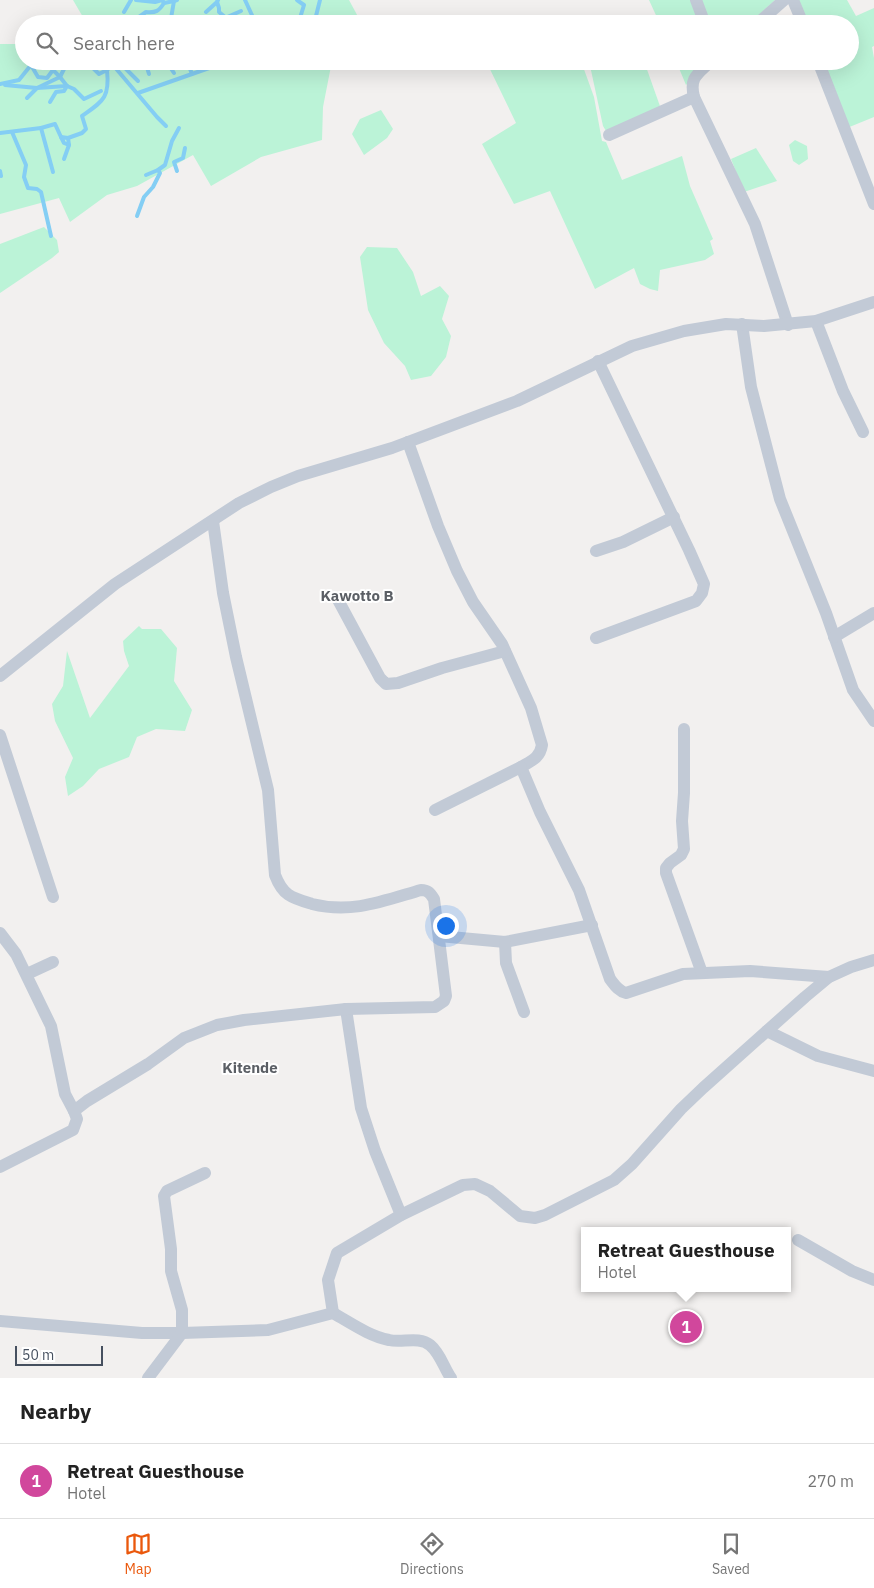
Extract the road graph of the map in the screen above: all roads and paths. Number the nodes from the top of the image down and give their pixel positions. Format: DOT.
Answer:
graph roads {
  1 [pos="696,0"];
  2 [pos="784,0"];
  3 [pos="793,0"];
  4 [pos="702,15"];
  5 [pos="767,15"];
  6 [pos="799,15"];
  7 [pos="702,70"];
  8 [pos="822,70"];
  9 [pos="694,97"];
  10 [pos="609,136"];
  11 [pos="874,204"];
  12 [pos="874,302"];
  13 [pos="816,321"];
  14 [pos="742,324"];
  15 [pos="788,325"];
  16 [pos="598,361"];
  17 [pos="863,432"];
  18 [pos="408,442"];
  19 [pos="674,518"];
  20 [pos="213,521"];
  21 [pos="596,550"];
  22 [pos="337,598"];
  23 [pos="874,613"];
  24 [pos="834,637"];
  25 [pos="596,638"];
  26 [pos="505,651"];
  27 [pos="0,676"];
  28 [pos="874,721"];
  29 [pos="684,730"];
  30 [pos="0,735"];
  31 [pos="521,767"];
  32 [pos="435,810"];
  33 [pos="53,897"];
  34 [pos="592,925"];
  35 [pos="0,933"];
  36 [pos="440,936"];
  37 [pos="505,942"];
  38 [pos="874,960"];
  39 [pos="52,962"];
  40 [pos="702,973"];
  41 [pos="27,974"];
  42 [pos="829,977"];
  43 [pos="346,1009"];
  44 [pos="524,1012"];
  45 [pos="767,1031"];
  46 [pos="874,1071"];
  47 [pos="74,1111"];
  48 [pos="0,1167"];
  49 [pos="205,1173"];
  50 [pos="401,1215"];
  51 [pos="798,1240"];
  52 [pos="874,1280"];
  53 [pos="334,1313"];
  54 [pos="0,1320"];
  55 [pos="182,1333"];
  56 [pos="148,1378"];
  57 [pos="451,1378"];
  1 -- 4 [label="street"];
  2 -- 5 [label="street"];
  3 -- 6 [label="street"];
  7 -- 9 [label="street"];
  8 -- 11 [label="street"];
  9 -- 10 [label="street"];
  9 -- 15 [label="street"];
  12 -- 13 [label="street"];
  13 -- 15 [label="street"];
  13 -- 17 [label="street"];
  14 -- 15 [label="street"];
  14 -- 16 [label="street"];
  14 -- 24 [label="street"];
  16 -- 18 [label="street"];
  16 -- 19 [label="street"];
  18 -- 20 [label="street"];
  18 -- 26 [label="street"];
  19 -- 21 [label="street"];
  19 -- 25 [label="street"];
  20 -- 27 [label="street"];
  20 -- 36 [label="street"];
  22 -- 26 [label="street"];
  23 -- 24 [label="street"];
  24 -- 28 [label="street"];
  26 -- 31 [label="street"];
  29 -- 40 [label="street"];
  30 -- 33 [label="street"];
  31 -- 32 [label="street"];
  31 -- 34 [label="street"];
  34 -- 37 [label="street"];
  34 -- 40 [label="street"];
  35 -- 41 [label="street"];
  36 -- 37 [label="street"];
  36 -- 43 [label="street"];
  37 -- 44 [label="street"];
  38 -- 42 [label="street"];
  39 -- 41 [label="street"];
  40 -- 42 [label="street"];
  41 -- 47 [label="street"];
  42 -- 45 [label="street"];
  43 -- 47 [label="street"];
  43 -- 50 [label="street"];
  45 -- 46 [label="street"];
  45 -- 50 [label="street"];
  47 -- 48 [label="street"];
  49 -- 55 [label="street"];
  50 -- 53 [label="street"];
  51 -- 52 [label="street"];
  53 -- 55 [label="street"];
  53 -- 57 [label="street"];
  54 -- 55 [label="street"];
  55 -- 56 [label="street"];
}
